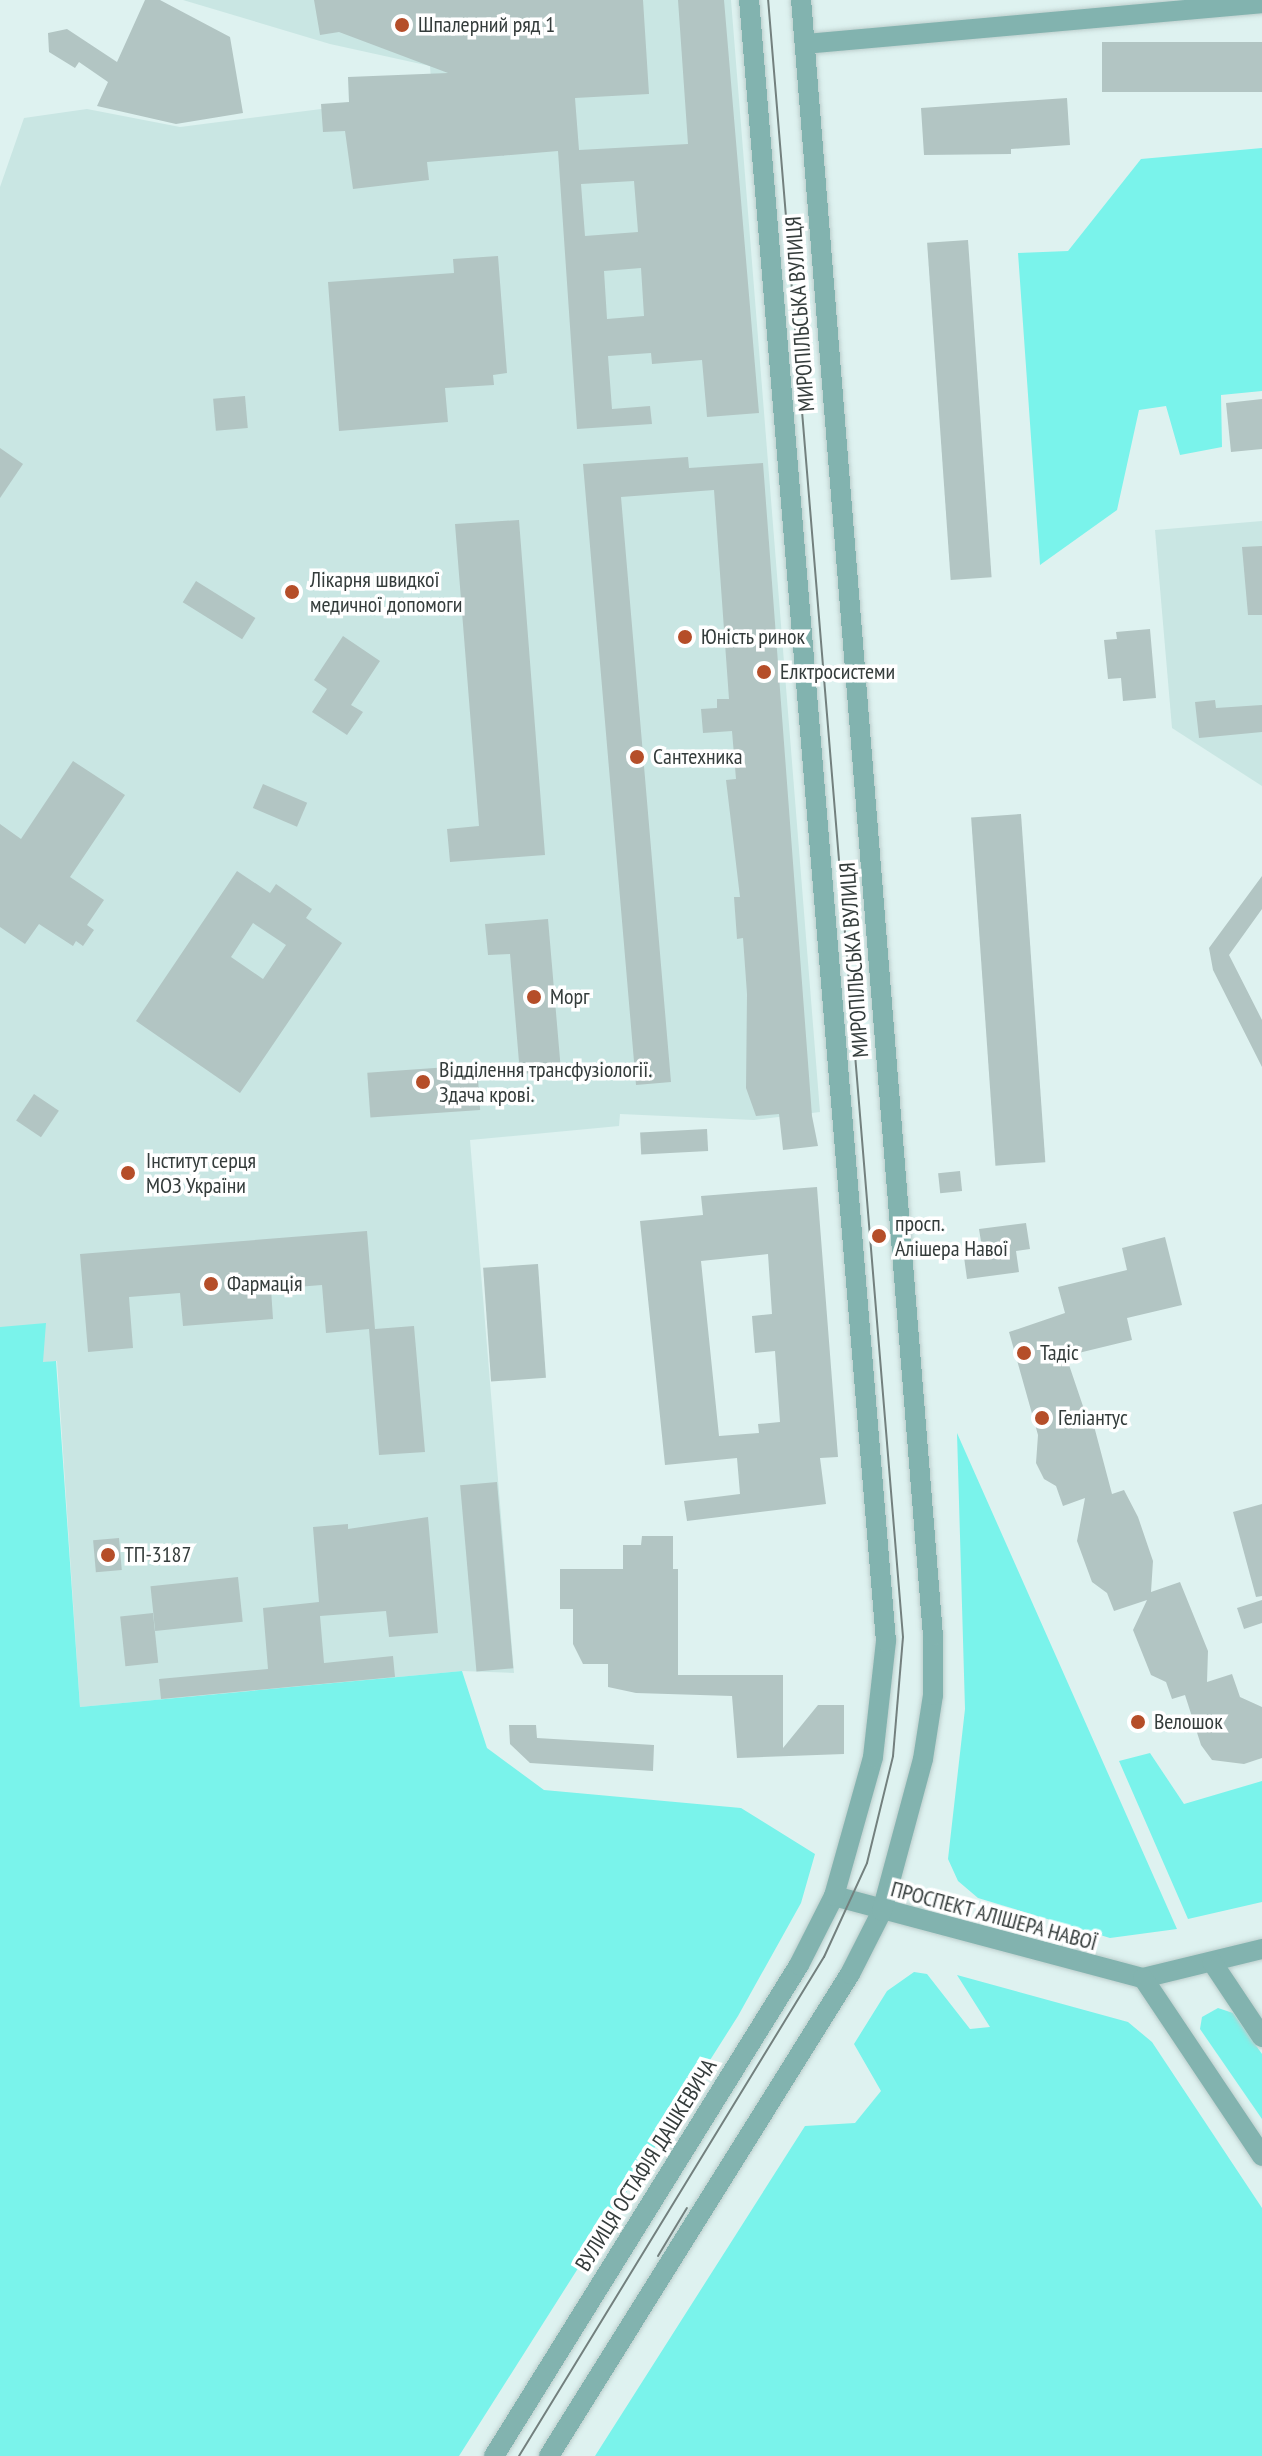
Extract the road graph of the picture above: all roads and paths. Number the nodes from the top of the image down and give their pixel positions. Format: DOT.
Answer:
graph roads {
  1 [pos="749,0"];
  2 [pos="801,0"];
  3 [pos="1262,3"];
  4 [pos="805,44"];
  5 [pos="834,1896"];
  6 [pos="882,1911"];
  7 [pos="1262,1949"];
  8 [pos="1212,1962"];
  9 [pos="1143,1978"];
  10 [pos="1262,2037"];
  11 [pos="1262,2156"];
  12 [pos="494,2456"];
  13 [pos="549,2456"];
  1 -- 5 [label="street, МИРОПІЛЬСЬКА ВУЛИЦЯ"];
  2 -- 4 [label="street, МИРОПІЛЬСЬКА ВУЛИЦЯ"];
  3 -- 4 [label="street"];
  4 -- 6 [label="street, МИРОПІЛЬСЬКА ВУЛИЦЯ"];
  5 -- 6 [label="street, ПРОСПЕКТ АЛІШЕРА НАВОЇ"];
  5 -- 12 [label="street, ВУЛИЦЯ ОСТАФІЯ ДАШКЕВИЧА"];
  6 -- 9 [label="street, ПРОСПЕКТ АЛІШЕРА НАВОЇ"];
  6 -- 13 [label="street"];
  7 -- 8 [label="street, ПРОСПЕКТ АЛІШЕРА НАВОЇ"];
  8 -- 9 [label="street, ПРОСПЕКТ АЛІШЕРА НАВОЇ"];
  8 -- 10 [label="street"];
  9 -- 11 [label="street"];
}
